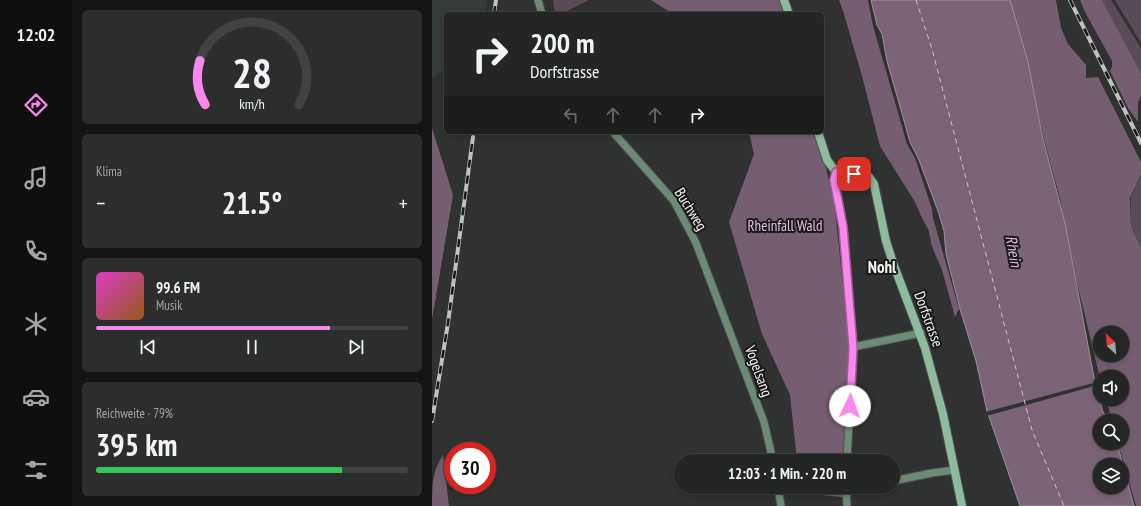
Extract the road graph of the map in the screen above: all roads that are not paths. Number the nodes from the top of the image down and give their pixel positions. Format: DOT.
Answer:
graph roads {
  1 [pos="538,0"];
  2 [pos="784,0"];
  3 [pos="541,12"];
  4 [pos="788,12"];
  5 [pos="615,134"];
  6 [pos="819,134"];
  7 [pos="836,172"];
  8 [pos="715,292"];
  9 [pos="921,333"];
  10 [pos="853,347"];
  11 [pos="771,454"];
  12 [pos="847,454"];
  13 [pos="954,470"];
  14 [pos="900,480"];
  15 [pos="779,494"];
  16 [pos="846,494"];
  17 [pos="781,506"];
  18 [pos="847,506"];
  19 [pos="962,506"];
  1 -- 3 [label="street"];
  2 -- 4 [label="street"];
  5 -- 8 [label="street, Buchweg"];
  6 -- 7 [label="street"];
  7 -- 9 [label="street, Dorfstrasse"];
  7 -- 10 [label="street"];
  8 -- 11 [label="street, Vogelsang"];
  9 -- 10 [label="street"];
  9 -- 13 [label="street, Dorfstrasse"];
  10 -- 12 [label="street"];
  13 -- 14 [label="street"];
  13 -- 19 [label="street, Dorfstrasse"];
  15 -- 17 [label="street"];
  16 -- 18 [label="street"];
}
